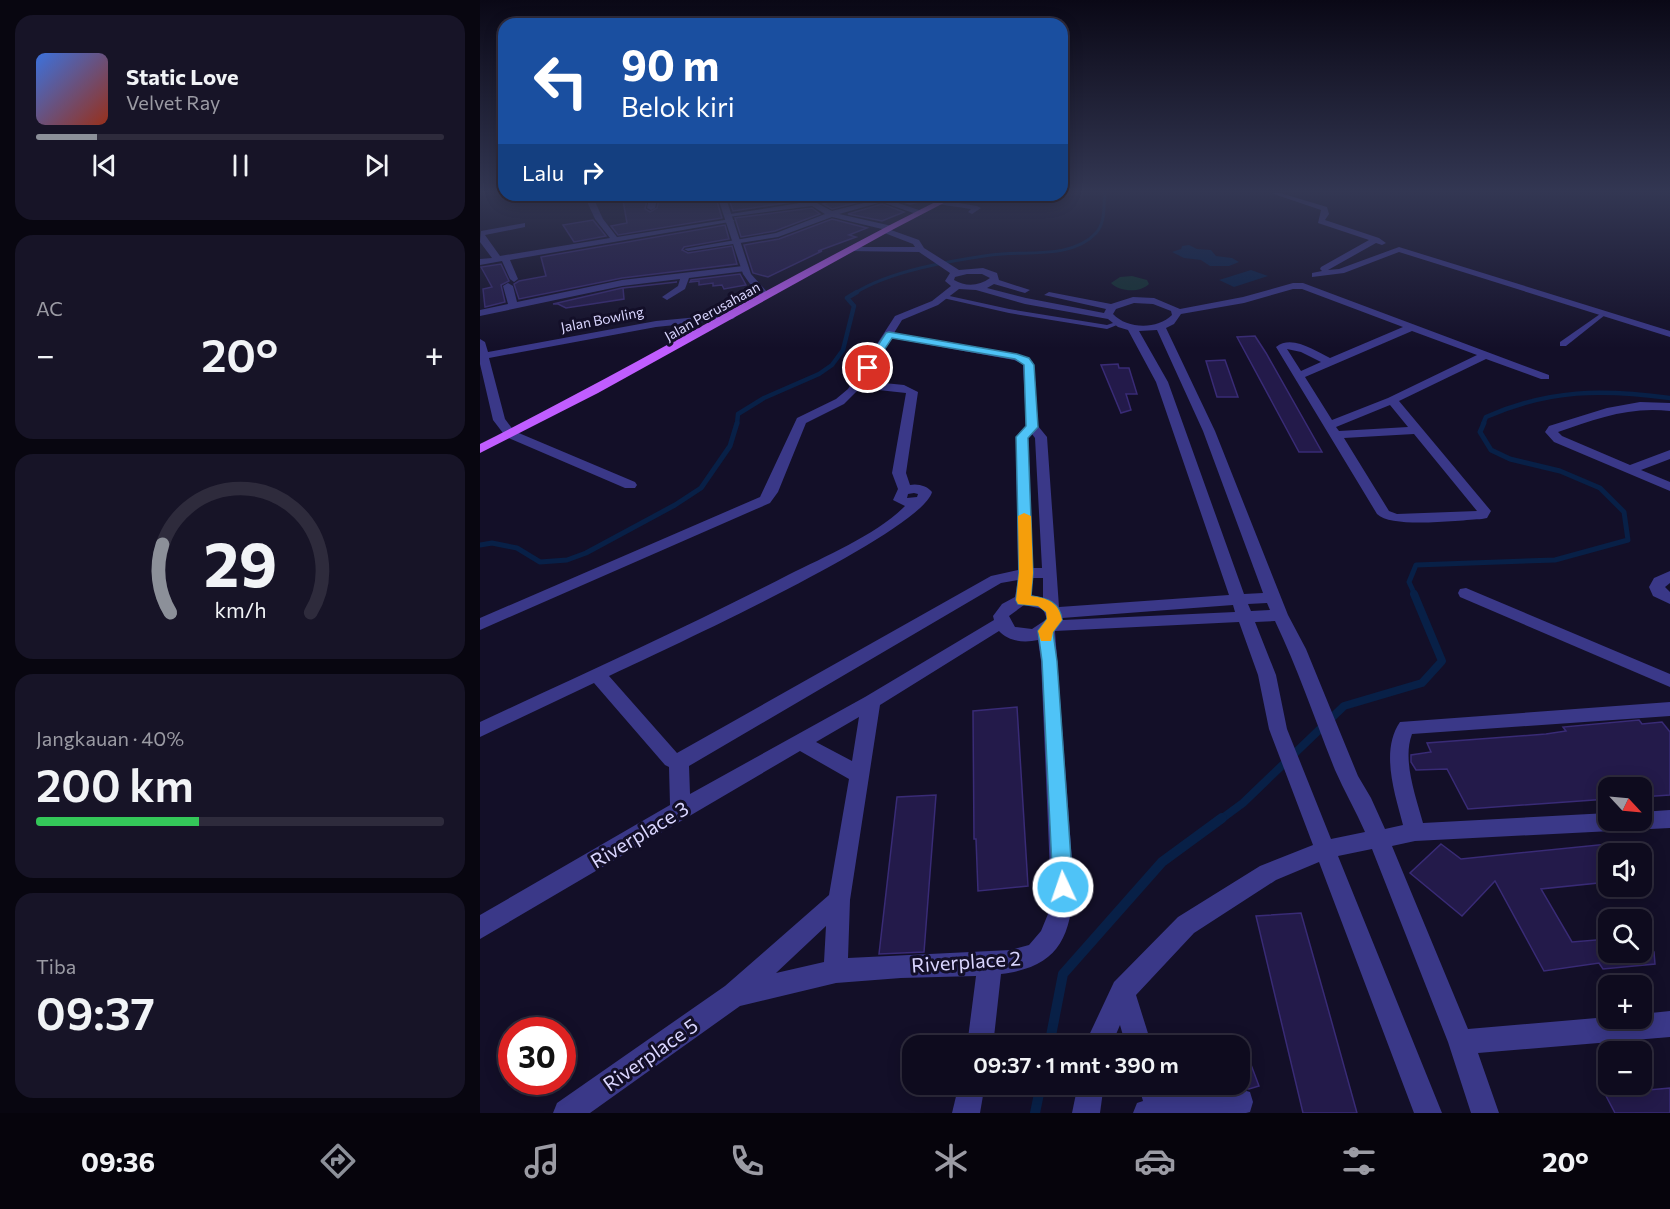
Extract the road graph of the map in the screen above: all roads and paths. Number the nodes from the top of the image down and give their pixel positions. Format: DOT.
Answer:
graph roads {
  1 [pos="487,245"];
  2 [pos="587,245"];
  3 [pos="713,245"];
  4 [pos="738,245"];
  5 [pos="858,245"];
  6 [pos="920,245"];
  7 [pos="1389,245"];
  8 [pos="1365,246"];
  9 [pos="688,249"];
  10 [pos="850,249"];
  11 [pos="1399,249"];
  12 [pos="921,250"];
  13 [pos="1387,254"];
  14 [pos="501,260"];
  15 [pos="480,262"];
  16 [pos="743,269"];
  17 [pos="955,271"];
  18 [pos="1315,274"];
  19 [pos="685,275"];
  20 [pos="994,281"];
  21 [pos="957,286"];
  22 [pos="1299,286"];
  23 [pos="975,287"];
  24 [pos="766,296"];
  25 [pos="667,297"];
  26 [pos="945,297"];
  27 [pos="513,306"];
  28 [pos="1058,307"];
  29 [pos="502,308"];
  30 [pos="1111,312"];
  31 [pos="1177,312"];
  32 [pos="480,313"];
  33 [pos="1603,314"];
  34 [pos="730,317"];
  35 [pos="1047,317"];
  36 [pos="507,322"];
  37 [pos="1126,325"];
  38 [pos="1160,326"];
  39 [pos="1412,327"];
  40 [pos="1670,334"];
  41 [pos="889,335"];
  42 [pos="480,342"];
  43 [pos="1563,344"];
  44 [pos="1485,355"];
  45 [pos="482,357"];
  46 [pos="1328,362"];
  47 [pos="1300,375"];
  48 [pos="1545,377"];
  49 [pos="857,384"];
  50 [pos="493,394"];
  51 [pos="480,398"];
  52 [pos="1392,400"];
  53 [pos="1670,407"];
  54 [pos="1032,427"];
  55 [pos="1334,430"];
  56 [pos="1417,430"];
  57 [pos="510,434"];
  58 [pos="480,449"];
  59 [pos="1670,454"];
  60 [pos="1632,469"];
  61 [pos="630,485"];
  62 [pos="1670,488"];
  63 [pos="1026,573"];
  64 [pos="1050,573"];
  65 [pos="1670,576"];
  66 [pos="1466,593"];
  67 [pos="1274,597"];
  68 [pos="1670,598"];
  69 [pos="1023,600"];
  70 [pos="1243,609"];
  71 [pos="1280,615"];
  72 [pos="1050,619"];
  73 [pos="1002,622"];
  74 [pos="480,624"];
  75 [pos="598,675"];
  76 [pos="1670,681"];
  77 [pos="871,702"];
  78 [pos="1670,709"];
  79 [pos="480,730"];
  80 [pos="800,742"];
  81 [pos="679,762"];
  82 [pos="859,775"];
  83 [pos="680,809"];
  84 [pos="1670,819"];
  85 [pos="1415,832"];
  86 [pos="1377,838"];
  87 [pos="1326,849"];
  88 [pos="839,900"];
  89 [pos="480,928"];
  90 [pos="990,963"];
  91 [pos="836,971"];
  92 [pos="1123,991"];
  93 [pos="734,995"];
  94 [pos="1670,1024"];
  95 [pos="981,1035"];
  96 [pos="1102,1035"];
  97 [pos="1136,1035"];
  98 [pos="1461,1042"];
  99 [pos="970,1095"];
  100 [pos="1089,1095"];
  101 [pos="1152,1095"];
  102 [pos="1240,1102"];
  103 [pos="1153,1112"];
  104 [pos="567,1113"];
  105 [pos="966,1113"];
  106 [pos="1086,1113"];
  107 [pos="1428,1113"];
  108 [pos="1485,1113"];
  1 -- 14 [label="street"];
  2 -- 14 [label="street"];
  3 -- 9 [label="street"];
  4 -- 16 [label="street"];
  5 -- 10 [label="main road, Jalan Perusahaan"];
  6 -- 12 [label="street"];
  7 -- 11 [label="street"];
  8 -- 13 [label="street"];
  8 -- 18 [label="street"];
  10 -- 12 [label="street"];
  10 -- 24 [label="main road, Jalan Perusahaan"];
  11 -- 13 [label="street"];
  11 -- 33 [label="street"];
  12 -- 17 [label="street"];
  13 -- 18 [label="street"];
  14 -- 15 [label="street"];
  14 -- 27 [label="street"];
  16 -- 19 [label="street"];
  16 -- 24 [label="street"];
  17 -- 20 [label="street"];
  17 -- 21 [label="street"];
  18 -- 22 [label="street"];
  19 -- 25 [label="street"];
  19 -- 27 [label="street"];
  20 -- 23 [label="street"];
  20 -- 30 [label="street"];
  21 -- 23 [label="street"];
  21 -- 26 [label="street"];
  22 -- 31 [label="street"];
  22 -- 39 [label="street"];
  23 -- 28 [label="street"];
  24 -- 34 [label="main road, Jalan Perusahaan"];
  26 -- 35 [label="lane"];
  26 -- 41 [label="street"];
  27 -- 29 [label="street"];
  28 -- 30 [label="street"];
  28 -- 35 [label="lane"];
  29 -- 32 [label="street"];
  29 -- 36 [label="street"];
  30 -- 31 [label="street"];
  30 -- 37 [label="street"];
  31 -- 38 [label="street"];
  33 -- 40 [label="street"];
  33 -- 43 [label="lane"];
  34 -- 45 [label="street, Jalan Bowling"];
  34 -- 57 [label="main road, Jalan Perusahaan"];
  35 -- 37 [label="lane"];
  37 -- 38 [label="street"];
  37 -- 70 [label="street"];
  38 -- 67 [label="street"];
  39 -- 44 [label="street"];
  39 -- 46 [label="street"];
  41 -- 49 [label="street"];
  41 -- 54 [label="street"];
  42 -- 45 [label="street"];
  44 -- 48 [label="street"];
  44 -- 52 [label="street"];
  45 -- 50 [label="street"];
  46 -- 47 [label="street"];
  46 -- 47 [label="street"];
  47 -- 55 [label="street"];
  49 -- 74 [label="street"];
  49 -- 75 [label="street"];
  50 -- 51 [label="street"];
  50 -- 57 [label="street"];
  52 -- 55 [label="street"];
  52 -- 56 [label="street"];
  53 -- 60 [label="street"];
  54 -- 63 [label="street"];
  54 -- 64 [label="street, Riverplace 2"];
  55 -- 56 [label="street"];
  55 -- 56 [label="street"];
  57 -- 58 [label="main road, Jalan Perusahaan"];
  57 -- 61 [label="street"];
  59 -- 60 [label="street"];
  60 -- 62 [label="street"];
  63 -- 64 [label="street"];
  63 -- 69 [label="street"];
  63 -- 81 [label="street"];
  64 -- 72 [label="street, Riverplace 2"];
  65 -- 68 [label="street"];
  66 -- 76 [label="street"];
  67 -- 70 [label="street"];
  67 -- 71 [label="street"];
  69 -- 72 [label="street"];
  69 -- 73 [label="street"];
  70 -- 71 [label="street"];
  70 -- 72 [label="street"];
  70 -- 87 [label="street"];
  71 -- 86 [label="street"];
  72 -- 73 [label="street"];
  72 -- 90 [label="street, Riverplace 2"];
  73 -- 77 [label="street, Riverplace 3"];
  75 -- 79 [label="street"];
  75 -- 81 [label="street"];
  77 -- 80 [label="street, Riverplace 3"];
  77 -- 82 [label="street"];
  78 -- 85 [label="street"];
  80 -- 82 [label="street"];
  80 -- 83 [label="street, Riverplace 3"];
  81 -- 83 [label="street"];
  82 -- 88 [label="street"];
  83 -- 89 [label="street, Riverplace 3"];
  84 -- 85 [label="street"];
  85 -- 86 [label="street"];
  86 -- 87 [label="street"];
  86 -- 98 [label="street"];
  87 -- 92 [label="street"];
  87 -- 107 [label="street"];
  88 -- 91 [label="street"];
  88 -- 93 [label="street, Riverplace 5"];
  90 -- 91 [label="street, Riverplace 2"];
  90 -- 95 [label="street"];
  91 -- 93 [label="street, Riverplace 5"];
  92 -- 96 [label="street"];
  92 -- 97 [label="street"];
  93 -- 104 [label="street, Riverplace 5"];
  94 -- 98 [label="street"];
  98 -- 108 [label="street"];
  99 -- 105 [label="street"];
  100 -- 106 [label="street"];
  101 -- 103 [label="street"];
  102 -- 103 [label="street"];
}
